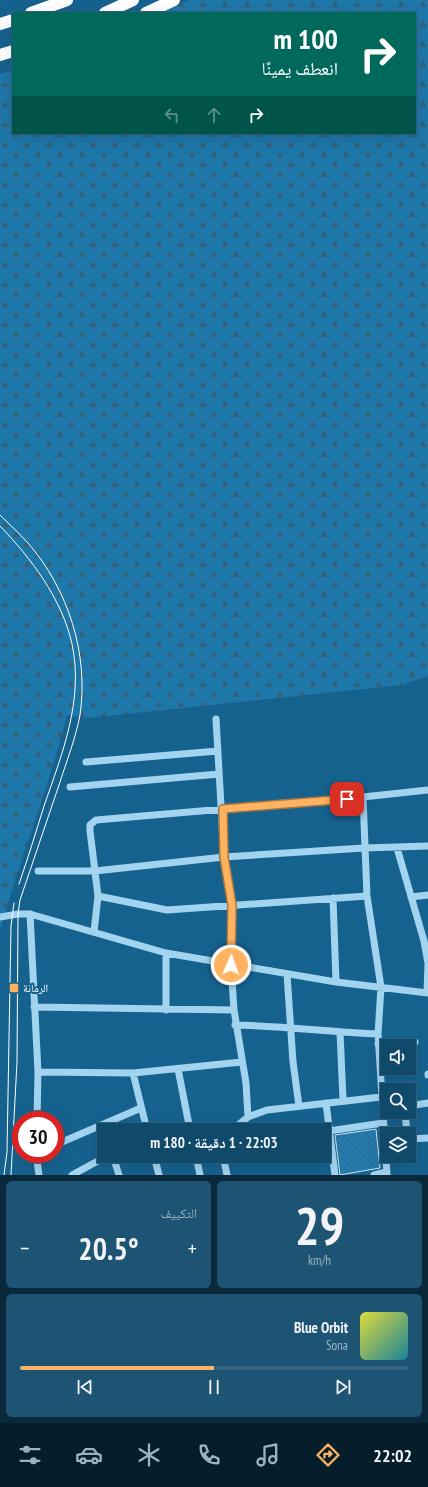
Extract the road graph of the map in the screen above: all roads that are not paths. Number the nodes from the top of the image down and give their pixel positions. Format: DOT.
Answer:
graph roads {
  1 [pos="67,0"];
  2 [pos="174,0"];
  3 [pos="129,2"];
  4 [pos="49,4"];
  5 [pos="33,12"];
  6 [pos="107,12"];
  7 [pos="148,12"];
  8 [pos="12,20"];
  9 [pos="0,24"];
  10 [pos="12,51"];
  11 [pos="0,55"];
  12 [pos="216,719"];
  13 [pos="218,751"];
  14 [pos="86,762"];
  15 [pos="219,774"];
  16 [pos="70,787"];
  17 [pos="428,790"];
  18 [pos="363,798"];
  19 [pos="223,809"];
  20 [pos="428,846"];
  21 [pos="364,848"];
  22 [pos="397,848"];
  23 [pos="224,857"];
  24 [pos="38,871"];
  25 [pos="96,871"];
  26 [pos="428,895"];
  27 [pos="98,896"];
  28 [pos="367,896"];
  29 [pos="411,897"];
  30 [pos="333,898"];
  31 [pos="232,905"];
  32 [pos="30,914"];
  33 [pos="0,917"];
  34 [pos="94,932"];
  35 [pos="166,953"];
  36 [pos="428,963"];
  37 [pos="231,965"];
  38 [pos="287,974"];
  39 [pos="336,982"];
  40 [pos="381,987"];
  41 [pos="428,993"];
  42 [pos="34,1007"];
  43 [pos="166,1010"];
  44 [pos="234,1010"];
  45 [pos="235,1025"];
  46 [pos="291,1027"];
  47 [pos="340,1032"];
  48 [pos="378,1034"];
  49 [pos="378,1044"];
  50 [pos="242,1062"];
  51 [pos="178,1069"];
  52 [pos="38,1072"];
  53 [pos="133,1073"];
  54 [pos="380,1083"];
  55 [pos="380,1097"];
  56 [pos="343,1100"];
  57 [pos="326,1103"];
  58 [pos="428,1103"];
  59 [pos="416,1105"];
  60 [pos="299,1106"];
  61 [pos="141,1108"];
  62 [pos="37,1111"];
  63 [pos="248,1117"];
  64 [pos="383,1119"];
  65 [pos="112,1123"];
  66 [pos="145,1123"];
  67 [pos="189,1123"];
  68 [pos="241,1123"];
  69 [pos="328,1123"];
  70 [pos="383,1123"];
  71 [pos="383,1127"];
  72 [pos="97,1130"];
  73 [pos="331,1131"];
  74 [pos="428,1138"];
  75 [pos="416,1139"];
  76 [pos="64,1142"];
  77 [pos="331,1146"];
  78 [pos="97,1161"];
  79 [pos="37,1163"];
  80 [pos="115,1163"];
  81 [pos="156,1163"];
  82 [pos="197,1163"];
  83 [pos="224,1163"];
  84 [pos="386,1163"];
  85 [pos="386,1174"];
  86 [pos="39,1175"];
  87 [pos="72,1175"];
  88 [pos="119,1175"];
  89 [pos="159,1175"];
  90 [pos="200,1175"];
  91 [pos="227,1175"];
  92 [pos="335,1175"];
  93 [pos="374,1175"];
  1 -- 4 [label="highway"];
  2 -- 7 [label="highway"];
  3 -- 6 [label="highway"];
  4 -- 5 [label="highway"];
  8 -- 9 [label="highway"];
  10 -- 11 [label="highway"];
  12 -- 13 [label="street"];
  13 -- 14 [label="street"];
  13 -- 15 [label="street"];
  15 -- 16 [label="street"];
  15 -- 19 [label="street"];
  17 -- 18 [label="street"];
  18 -- 19 [label="street"];
  18 -- 21 [label="street"];
  19 -- 23 [label="street"];
  19 -- 25 [label="street"];
  20 -- 22 [label="street"];
  21 -- 22 [label="street"];
  21 -- 23 [label="street"];
  21 -- 28 [label="street"];
  22 -- 29 [label="street"];
  23 -- 25 [label="street"];
  23 -- 31 [label="street"];
  24 -- 25 [label="street"];
  25 -- 27 [label="street"];
  26 -- 29 [label="street"];
  27 -- 31 [label="street"];
  27 -- 34 [label="street"];
  28 -- 30 [label="street"];
  28 -- 40 [label="street"];
  29 -- 36 [label="street"];
  30 -- 31 [label="street"];
  30 -- 39 [label="street"];
  31 -- 37 [label="street"];
  32 -- 33 [label="street"];
  32 -- 34 [label="street"];
  32 -- 42 [label="street"];
  34 -- 35 [label="street"];
  35 -- 37 [label="street"];
  35 -- 43 [label="street"];
  36 -- 41 [label="street"];
  37 -- 38 [label="street"];
  37 -- 44 [label="street"];
  38 -- 39 [label="street"];
  38 -- 46 [label="street"];
  39 -- 40 [label="street"];
  40 -- 41 [label="street"];
  40 -- 48 [label="street"];
  42 -- 43 [label="street"];
  42 -- 52 [label="street"];
  43 -- 44 [label="street"];
  44 -- 45 [label="street"];
  45 -- 46 [label="street"];
  45 -- 50 [label="street"];
  46 -- 47 [label="street"];
  46 -- 60 [label="street"];
  47 -- 48 [label="street"];
  47 -- 56 [label="street"];
  48 -- 49 [label="street"];
  49 -- 54 [label="street"];
  50 -- 51 [label="street"];
  50 -- 63 [label="street"];
  51 -- 53 [label="street"];
  51 -- 67 [label="street"];
  52 -- 53 [label="street"];
  52 -- 62 [label="street"];
  53 -- 61 [label="street"];
  55 -- 56 [label="street"];
  56 -- 57 [label="street"];
  57 -- 60 [label="street"];
  57 -- 69 [label="street"];
  58 -- 59 [label="street"];
  60 -- 63 [label="street"];
  61 -- 65 [label="street"];
  61 -- 66 [label="street"];
  63 -- 68 [label="street"];
  64 -- 70 [label="street"];
  70 -- 71 [label="street"];
  70 -- 73 [label="street"];
  72 -- 76 [label="street"];
  74 -- 75 [label="street"];
  77 -- 92 [label="street"];
  78 -- 87 [label="street"];
  79 -- 86 [label="street"];
  80 -- 88 [label="street"];
  81 -- 89 [label="street"];
  82 -- 90 [label="street"];
  83 -- 91 [label="street"];
  84 -- 85 [label="street"];
  85 -- 93 [label="street"];
}
